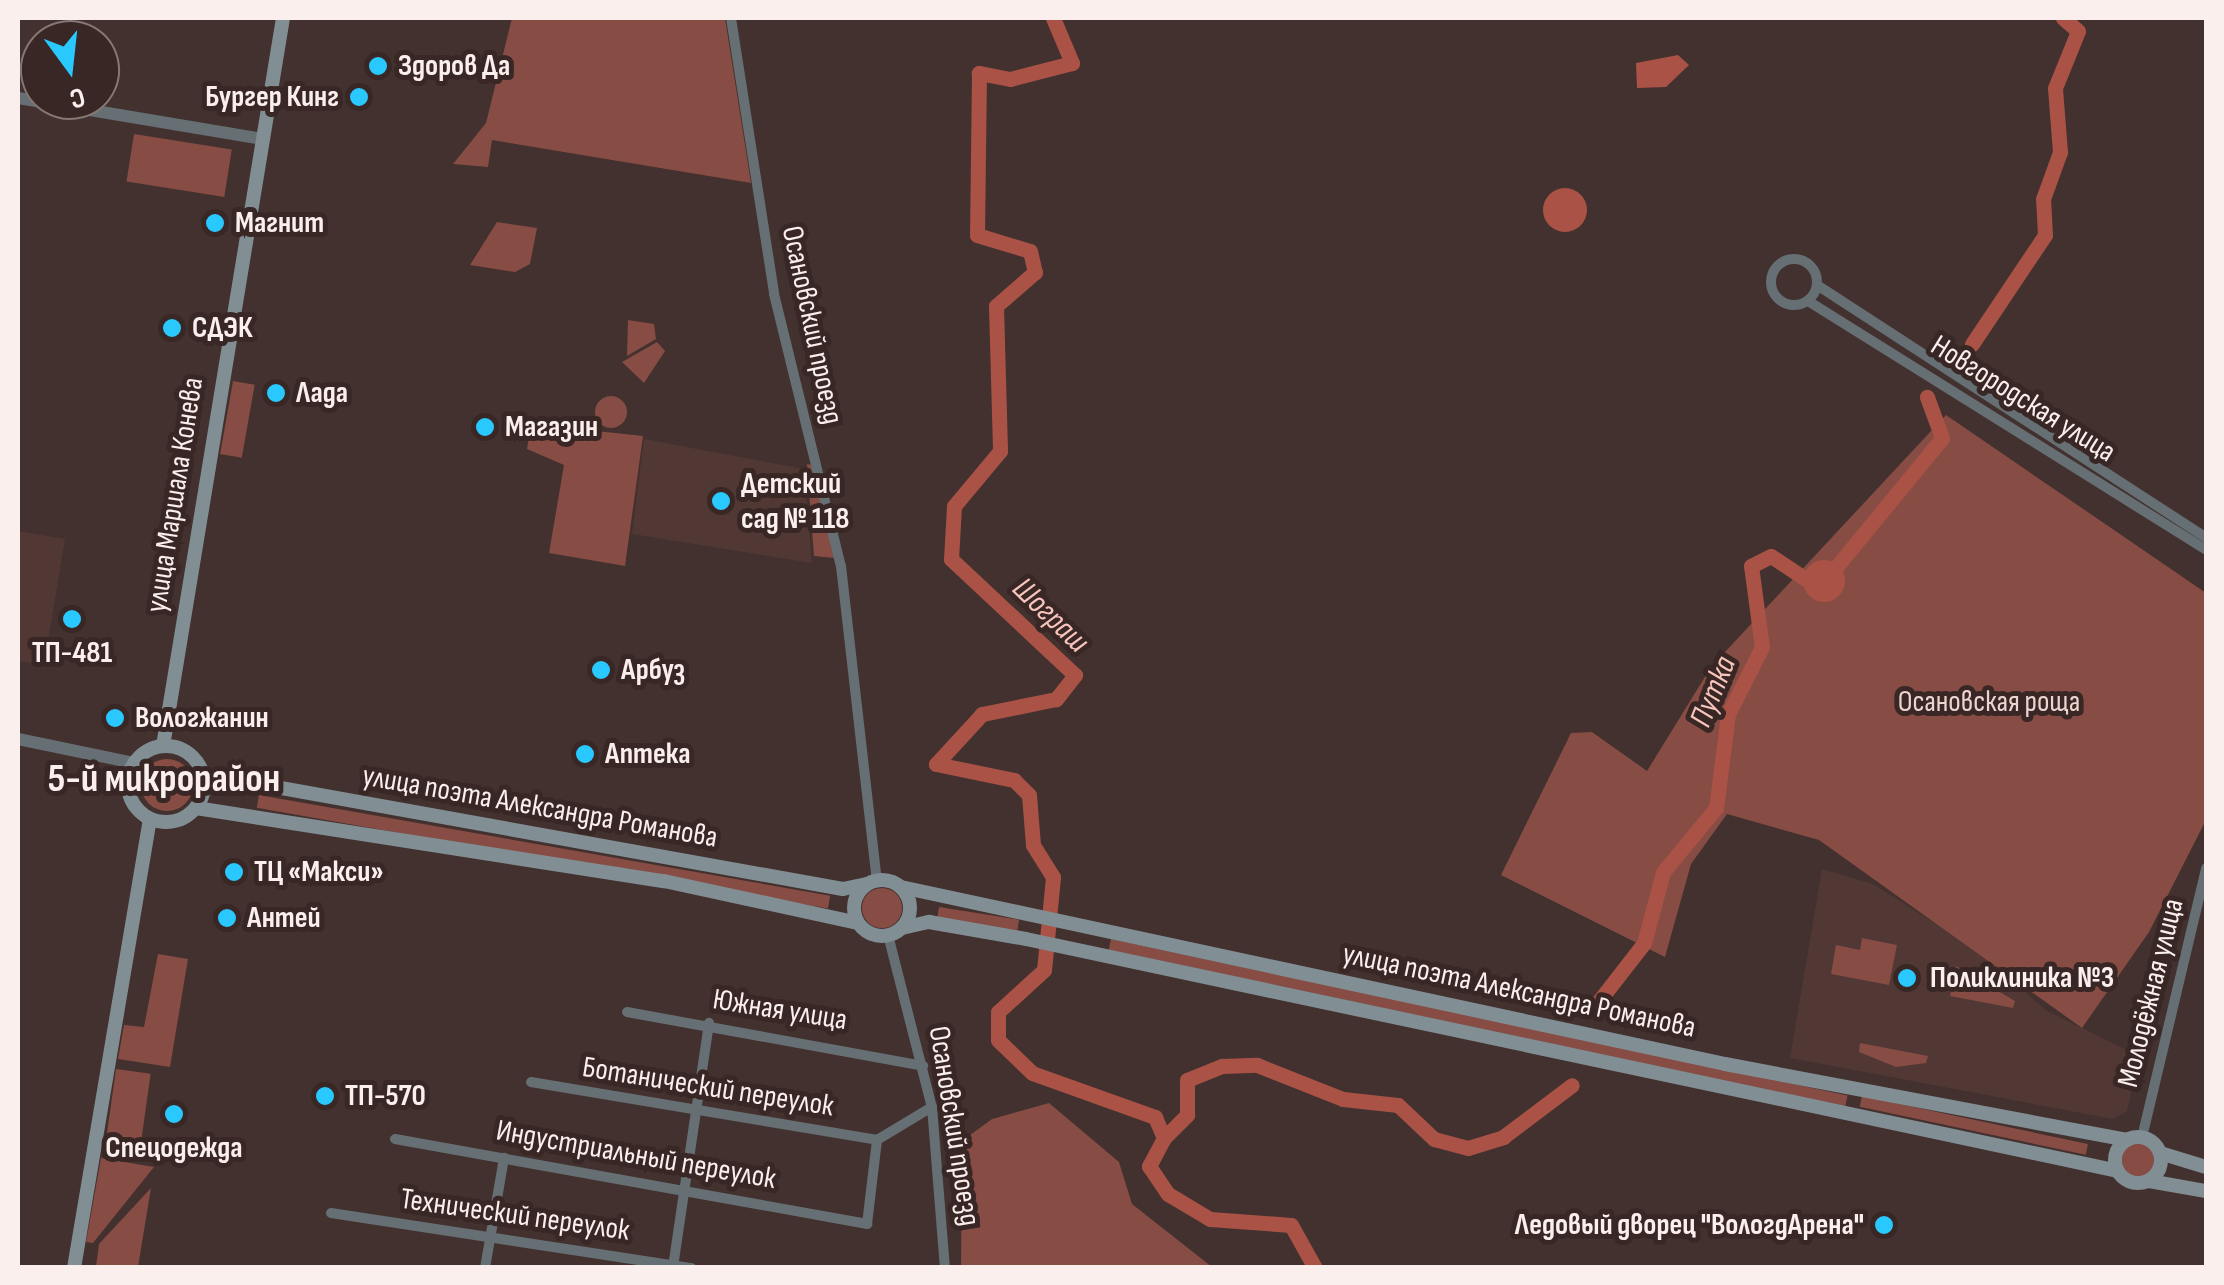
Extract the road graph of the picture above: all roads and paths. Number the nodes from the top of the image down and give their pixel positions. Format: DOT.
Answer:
graph roads {
  1 [pos="283,18"];
  2 [pos="731,18"];
  3 [pos="18,98"];
  4 [pos="264,139"];
  5 [pos="1817,284"];
  6 [pos="1808,301"];
  7 [pos="2206,538"];
  8 [pos="2206,550"];
  9 [pos="18,739"];
  10 [pos="164,746"];
  11 [pos="134,763"];
  12 [pos="203,774"];
  13 [pos="196,808"];
  14 [pos="150,819"];
  15 [pos="2206,868"];
  16 [pos="872,882"];
  17 [pos="901,887"];
  18 [pos="858,923"];
  19 [pos="895,932"];
  20 [pos="627,1012"];
  21 [pos="709,1023"];
  22 [pos="923,1066"];
  23 [pos="531,1082"];
  24 [pos="932,1107"];
  25 [pos="696,1110"];
  26 [pos="2144,1130"];
  27 [pos="395,1138"];
  28 [pos="878,1140"];
  29 [pos="2127,1140"];
  30 [pos="2160,1153"];
  31 [pos="504,1158"];
  32 [pos="2206,1167"];
  33 [pos="2118,1172"];
  34 [pos="2148,1181"];
  35 [pos="685,1186"];
  36 [pos="2206,1191"];
  37 [pos="331,1213"];
  38 [pos="493,1235"];
  39 [pos="674,1266"];
  40 [pos="74,1268"];
  41 [pos="486,1268"];
  42 [pos="692,1268"];
  43 [pos="945,1268"];
  1 -- 4 [label="main road, улица Маршала Конева"];
  2 -- 16 [label="street, Осановский проезд"];
  3 -- 4 [label="street"];
  4 -- 10 [label="main road, улица Маршала Конева"];
  5 -- 6 [label="street"];
  5 -- 6 [label="street, Новгородская улица"];
  5 -- 7 [label="street, Новгородская улица"];
  6 -- 8 [label="street, Новгородская улица"];
  9 -- 11 [label="street"];
  10 -- 11 [label="main road"];
  10 -- 12 [label="main road"];
  11 -- 14 [label="main road"];
  12 -- 13 [label="main road"];
  12 -- 16 [label="main road, улица поэта Александра Романова"];
  13 -- 14 [label="main road"];
  13 -- 18 [label="main road, улица поэта Александра Романова"];
  14 -- 40 [label="main road"];
  15 -- 26 [label="street, Молодёжная улица"];
  16 -- 17 [label="main road"];
  16 -- 18 [label="main road"];
  17 -- 19 [label="main road"];
  17 -- 29 [label="main road, улица поэта Александра Романова"];
  18 -- 19 [label="main road"];
  19 -- 22 [label="street, Осановский проезд"];
  19 -- 33 [label="main road, улица поэта Александра Романова"];
  20 -- 21 [label="street, Южная улица"];
  21 -- 22 [label="street, Южная улица"];
  21 -- 25 [label="street"];
  22 -- 24 [label="street, Осановский проезд"];
  23 -- 25 [label="street, Ботанический переулок"];
  24 -- 28 [label="street"];
  24 -- 43 [label="street, Осановский проезд"];
  25 -- 28 [label="street, Ботанический переулок"];
  25 -- 35 [label="street"];
  27 -- 31 [label="street, Индустриальный переулок"];
  28 -- 35 [label="street, Индустриальный переулок"];
  29 -- 30 [label="main road, улица поэта Александра Романова"];
  29 -- 33 [label="main road"];
  30 -- 32 [label="main road"];
  30 -- 34 [label="main road"];
  31 -- 35 [label="street, Индустриальный переулок"];
  31 -- 38 [label="street"];
  33 -- 34 [label="main road, улица поэта Александра Романова"];
  34 -- 36 [label="main road, улица поэта Александра Романова"];
  35 -- 39 [label="street"];
  37 -- 38 [label="street, Технический переулок"];
  38 -- 39 [label="street, Технический переулок"];
  38 -- 41 [label="street"];
  39 -- 42 [label="street, Технический переулок"];
}
